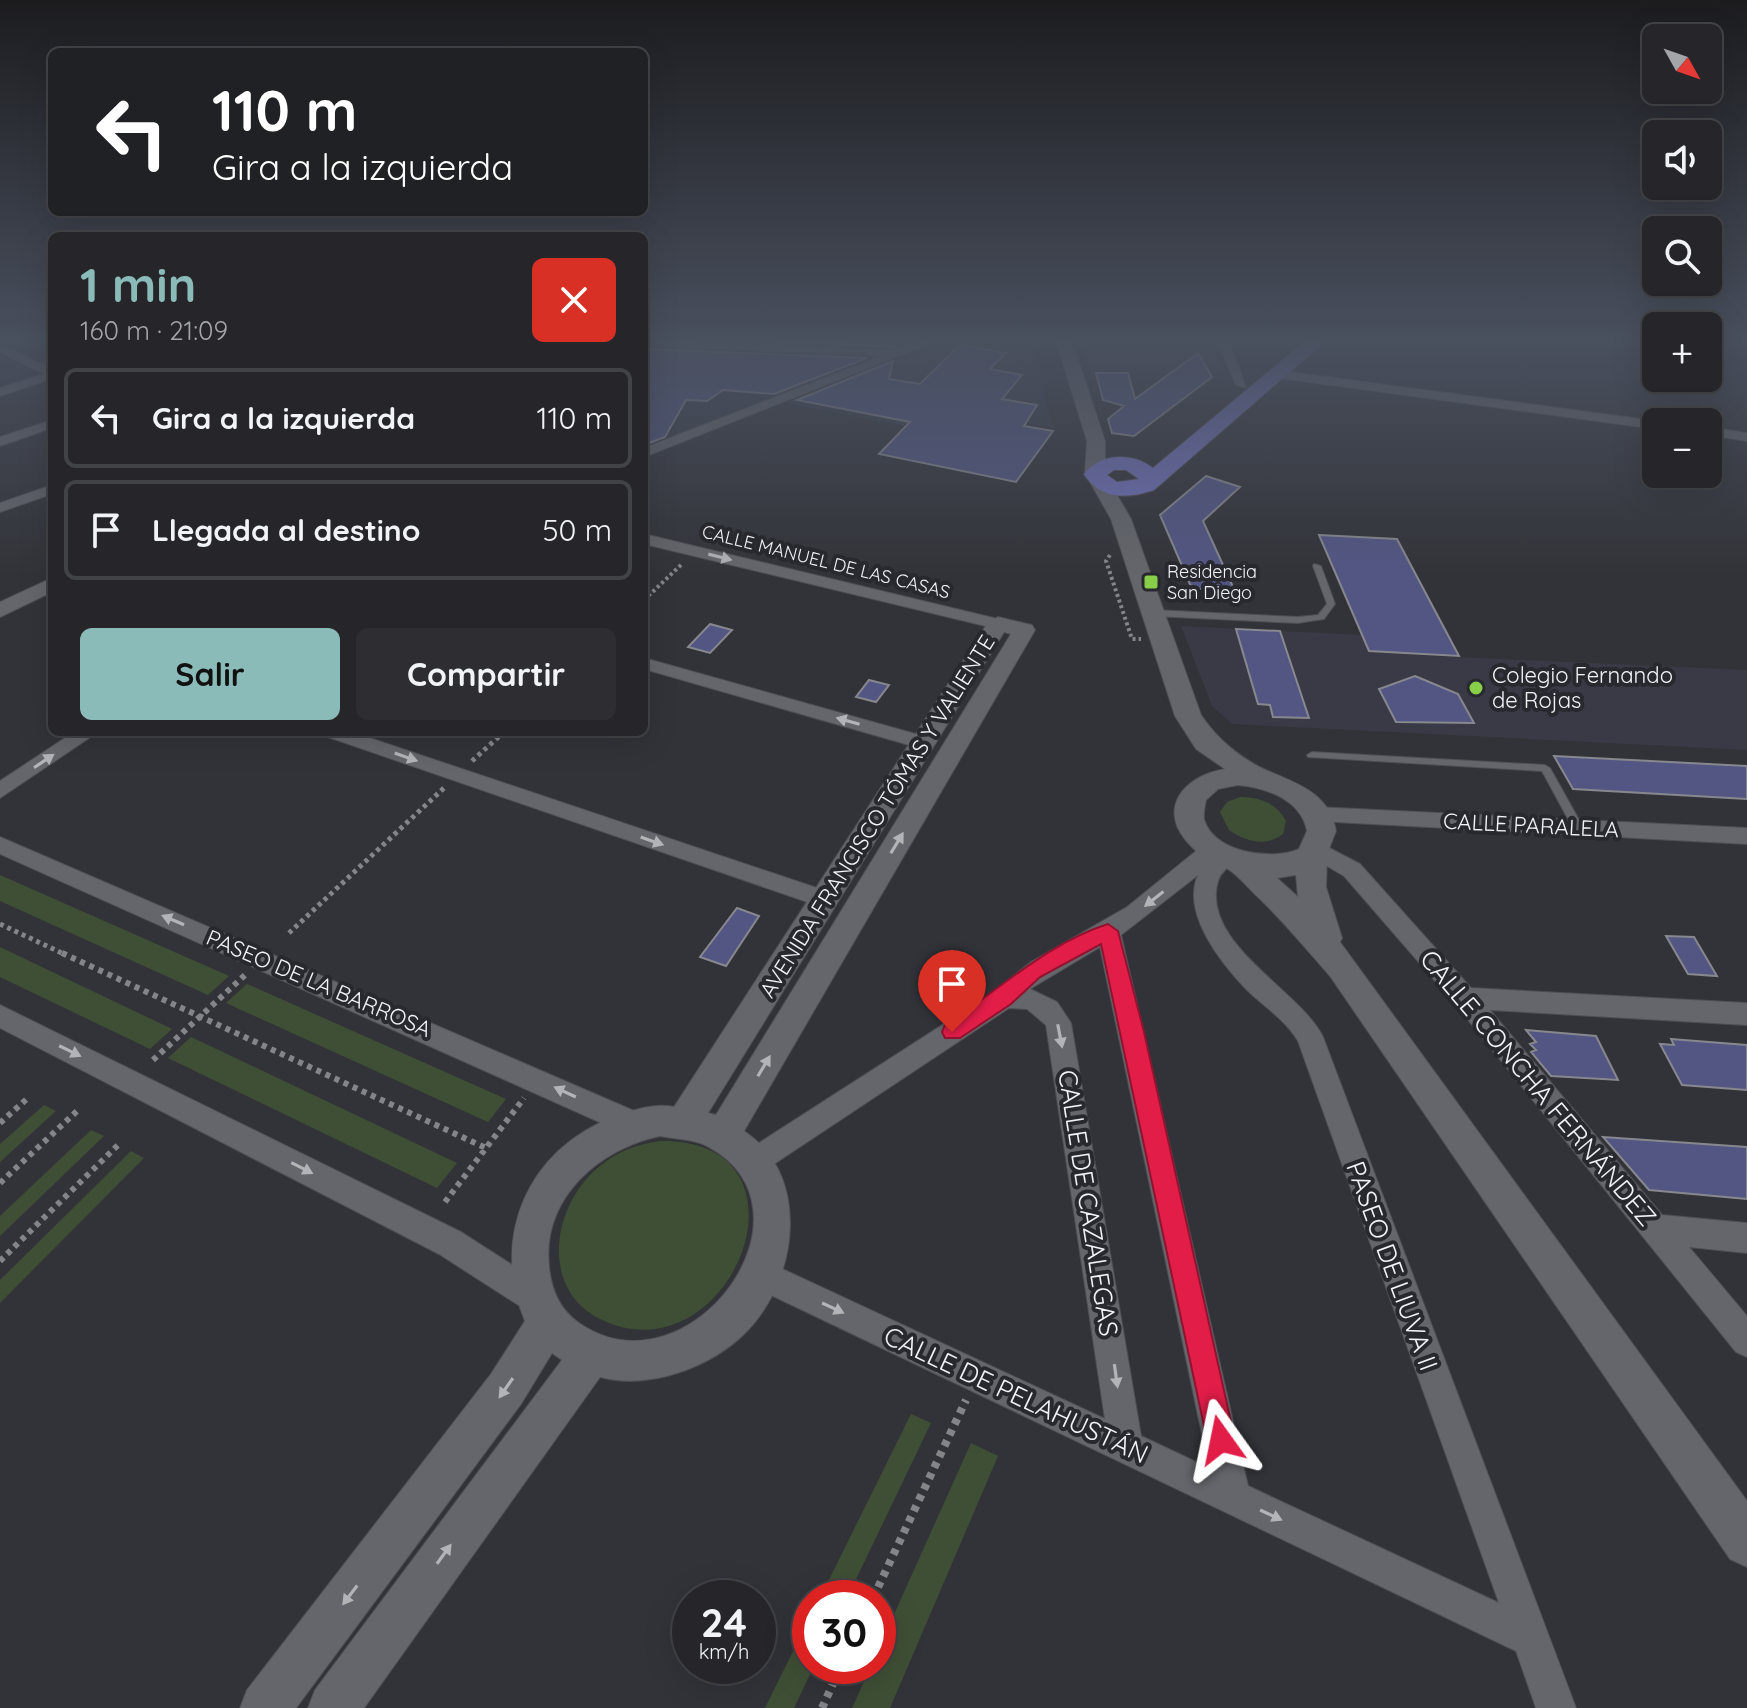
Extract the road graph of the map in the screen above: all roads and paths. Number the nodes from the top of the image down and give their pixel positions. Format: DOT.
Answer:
graph roads {
  1 [pos="735,418"];
  2 [pos="1089,418"];
  3 [pos="1204,418"];
  4 [pos="1216,418"];
  5 [pos="1602,418"];
  6 [pos="1642,423"];
  7 [pos="48,425"];
  8 [pos="1722,433"];
  9 [pos="1747,437"];
  10 [pos="1096,441"];
  11 [pos="0,442"];
  12 [pos="648,451"];
  13 [pos="1139,474"];
  14 [pos="1098,477"];
  15 [pos="48,491"];
  16 [pos="23,500"];
  17 [pos="48,505"];
  18 [pos="0,508"];
  19 [pos="1121,519"];
  20 [pos="648,540"];
  21 [pos="695,551"];
  22 [pos="1317,566"];
  23 [pos="48,586"];
  24 [pos="648,596"];
  25 [pos="48,601"];
  26 [pos="0,611"];
  27 [pos="1154,613"];
  28 [pos="998,624"];
  29 [pos="0,626"];
  30 [pos="648,664"];
  31 [pos="1184,703"];
  32 [pos="82,736"];
  33 [pos="344,736"];
  34 [pos="500,736"];
  35 [pos="923,743"];
  36 [pos="1312,755"];
  37 [pos="471,763"];
  38 [pos="1261,778"];
  39 [pos="445,787"];
  40 [pos="1198,788"];
  41 [pos="0,791"];
  42 [pos="1316,814"];
  43 [pos="1578,827"];
  44 [pos="1747,836"];
  45 [pos="0,845"];
  46 [pos="1314,852"];
  47 [pos="1227,856"];
  48 [pos="824,899"];
  49 [pos="0,924"];
  50 [pos="1108,931"];
  51 [pos="289,933"];
  52 [pos="1342,967"];
  53 [pos="245,974"];
  54 [pos="1004,998"];
  55 [pos="1465,998"];
  56 [pos="1747,1014"];
  57 [pos="0,1016"];
  58 [pos="201,1016"];
  59 [pos="153,1060"];
  60 [pos="29,1097"];
  61 [pos="525,1097"];
  62 [pos="77,1111"];
  63 [pos="684,1121"];
  64 [pos="0,1123"];
  65 [pos="636,1125"];
  66 [pos="724,1133"];
  67 [pos="119,1144"];
  68 [pos="486,1148"];
  69 [pos="755,1161"];
  70 [pos="0,1183"];
  71 [pos="445,1202"];
  72 [pos="1655,1229"];
  73 [pos="1747,1238"];
  74 [pos="0,1261"];
  75 [pos="763,1275"];
  76 [pos="541,1310"];
  77 [pos="1747,1341"];
  78 [pos="592,1354"];
  79 [pos="977,1376"];
  80 [pos="1126,1447"];
  81 [pos="1233,1497"];
  82 [pos="1747,1542"];
  83 [pos="881,1580"];
  84 [pos="1531,1638"];
  85 [pos="833,1684"];
  86 [pos="265,1708"];
  87 [pos="333,1708"];
  88 [pos="822,1708"];
  89 [pos="1556,1708"];
  1 -- 12 [label="street"];
  2 -- 10 [label="main road"];
  3 -- 13 [label="main road"];
  4 -- 13 [label="main road"];
  5 -- 6 [label="street"];
  7 -- 11 [label="street"];
  8 -- 9 [label="street"];
  10 -- 13 [label="main road"];
  10 -- 14 [label="main road"];
  13 -- 14 [label="main road"];
  13 -- 19 [label="main road"];
  14 -- 19 [label="main road"];
  15 -- 16 [label="street"];
  16 -- 17 [label="street"];
  16 -- 18 [label="street"];
  19 -- 27 [label="main road"];
  20 -- 21 [label="street, CALLE MANUEL DE LAS CASAS"];
  21 -- 24 [label="path"];
  21 -- 28 [label="street, CALLE MANUEL DE LAS CASAS, one-way"];
  22 -- 27 [label="lane"];
  23 -- 26 [label="street"];
  25 -- 29 [label="street"];
  27 -- 31 [label="main road"];
  28 -- 35 [label="street, AVENIDA FRANCISCO TÓMAS Y VALIENTE"];
  66 -- 28 [label="street, AVENIDA FRANCISCO TÓMAS Y VALIENTE, one-way"];
  35 -- 30 [label="street, one-way"];
  31 -- 38 [label="main road"];
  31 -- 40 [label="main road"];
  41 -- 32 [label="street, one-way"];
  33 -- 48 [label="street, one-way"];
  34 -- 37 [label="path"];
  35 -- 48 [label="street, AVENIDA FRANCISCO TÓMAS Y VALIENTE"];
  36 -- 43 [label="lane"];
  38 -- 40 [label="main road"];
  38 -- 42 [label="main road"];
  39 -- 51 [label="path"];
  40 -- 47 [label="main road"];
  42 -- 43 [label="street, CALLE PARALELA"];
  42 -- 46 [label="main road"];
  43 -- 44 [label="street, CALLE PARALELA"];
  65 -- 45 [label="street, PASEO DE LA BARROSA, one-way"];
  46 -- 47 [label="main road"];
  46 -- 52 [label="main road"];
  46 -- 55 [label="street, CALLE CONCHA FERNÁNDEZ"];
  47 -- 50 [label="street, one-way"];
  47 -- 52 [label="main road"];
  47 -- 84 [label="street, PASEO DE LIUVA II"];
  48 -- 63 [label="street, AVENIDA FRANCISCO TÓMAS Y VALIENTE"];
  49 -- 58 [label="path"];
  50 -- 54 [label="street"];
  50 -- 81 [label="street"];
  52 -- 82 [label="main road"];
  53 -- 58 [label="path"];
  54 -- 69 [label="street"];
  54 -- 80 [label="street, CALLE DE CAZALEGAS, one-way"];
  55 -- 56 [label="street"];
  55 -- 72 [label="street, CALLE CONCHA FERNÁNDEZ"];
  57 -- 76 [label="street, one-way"];
  58 -- 59 [label="path"];
  58 -- 68 [label="path"];
  60 -- 64 [label="path"];
  61 -- 68 [label="path"];
  62 -- 70 [label="path"];
  63 -- 65 [label="street"];
  63 -- 66 [label="street"];
  65 -- 76 [label="street"];
  66 -- 69 [label="street"];
  67 -- 74 [label="path"];
  68 -- 71 [label="path"];
  69 -- 75 [label="street"];
  72 -- 73 [label="street"];
  72 -- 77 [label="street, CALLE CONCHA FERNÁNDEZ"];
  75 -- 78 [label="street"];
  75 -- 79 [label="street, CALLE DE PELAHUSTÁN, one-way"];
  76 -- 78 [label="street"];
  76 -- 86 [label="street, one-way"];
  87 -- 78 [label="street, one-way"];
  79 -- 80 [label="street, CALLE DE PELAHUSTÁN"];
  79 -- 83 [label="path"];
  80 -- 81 [label="street, CALLE DE PELAHUSTÁN"];
  81 -- 84 [label="street, CALLE DE PELAHUSTÁN, one-way"];
  84 -- 89 [label="street, PASEO DE LIUVA II"];
  85 -- 88 [label="path"];
}
